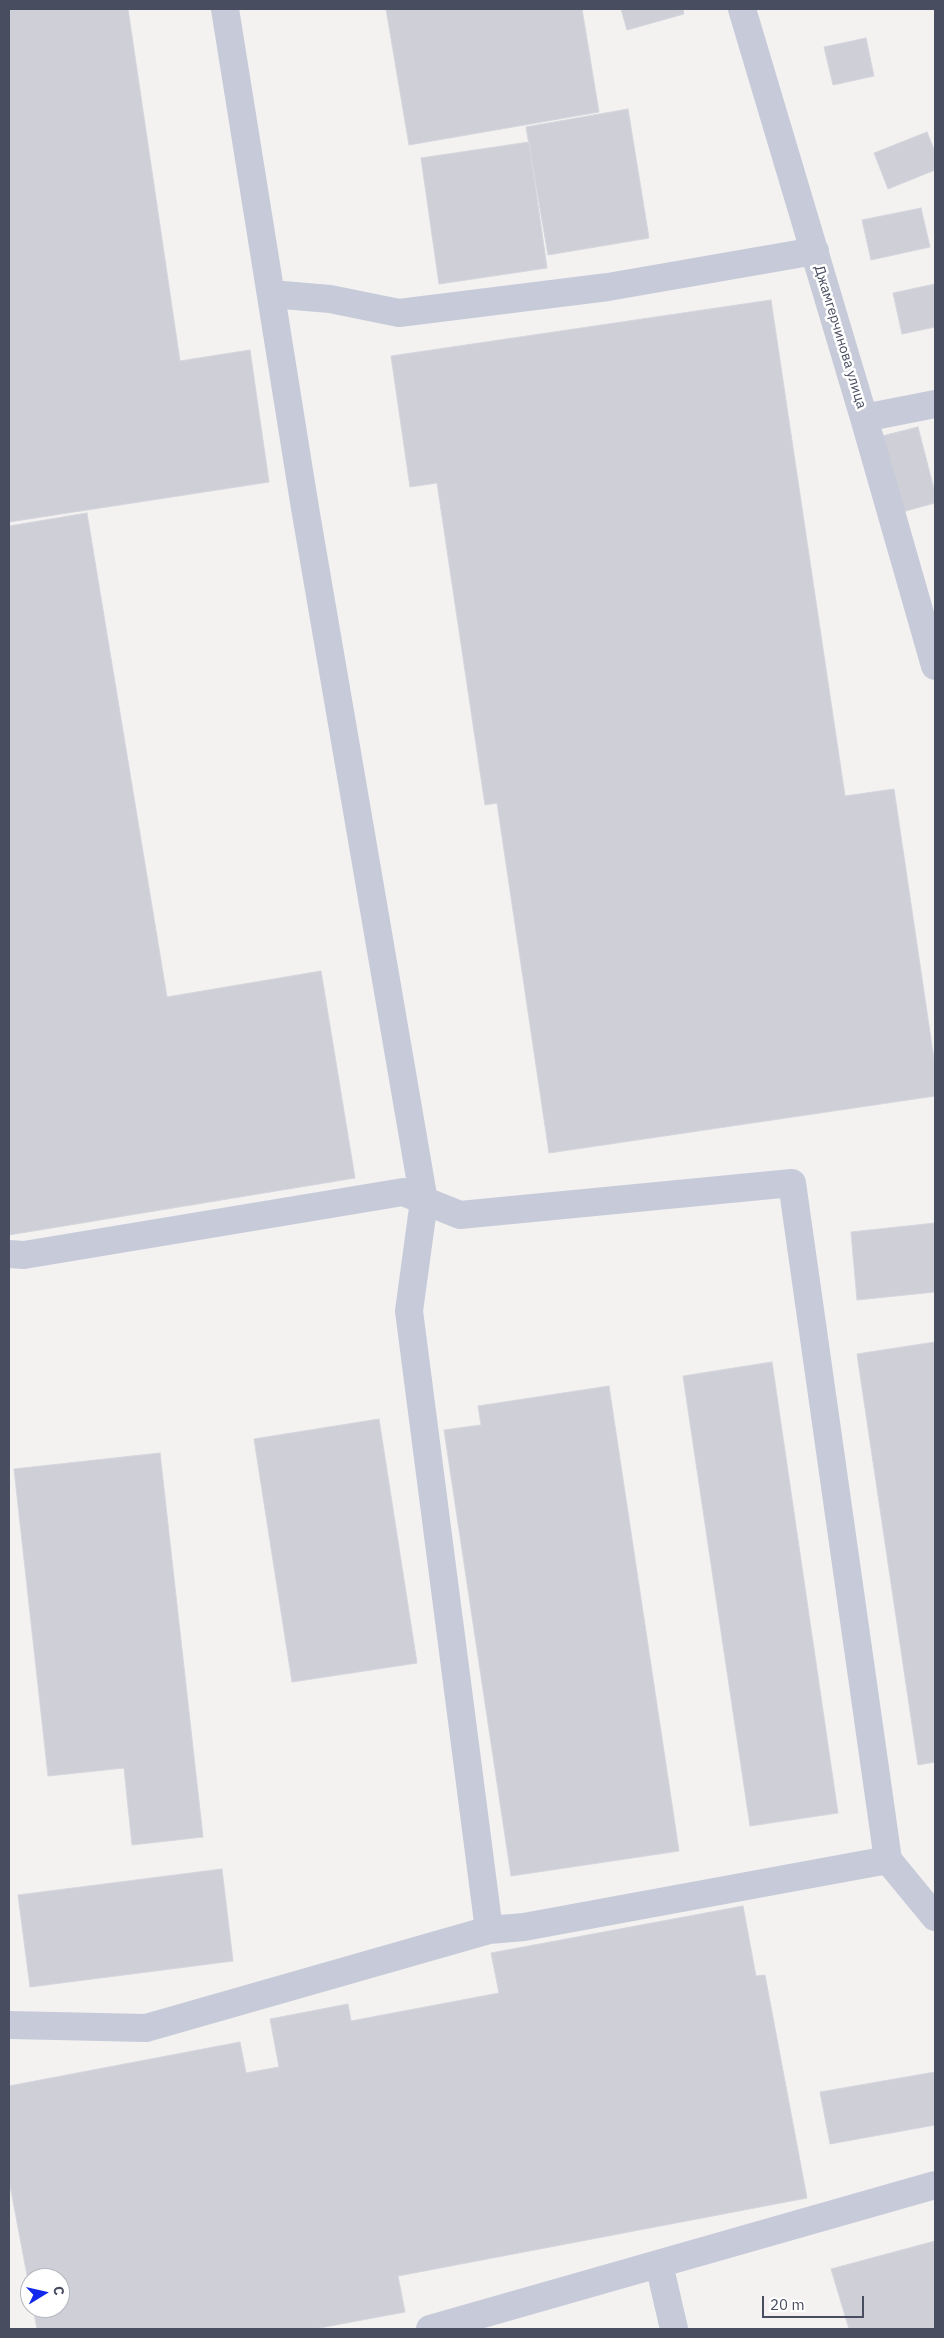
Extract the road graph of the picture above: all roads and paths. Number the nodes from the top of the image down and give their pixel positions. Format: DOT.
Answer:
graph roads {
  1 [pos="225,9"];
  2 [pos="742,9"];
  3 [pos="814,251"];
  4 [pos="271,294"];
  5 [pos="935,404"];
  6 [pos="864,418"];
  7 [pos="935,666"];
  8 [pos="424,1201"];
  9 [pos="9,1254"];
  10 [pos="888,1860"];
  11 [pos="935,1916"];
  12 [pos="489,1930"];
  13 [pos="9,2025"];
  14 [pos="935,2185"];
  15 [pos="659,2264"];
  16 [pos="430,2329"];
  17 [pos="674,2329"];
  1 -- 4 [label="street"];
  2 -- 3 [label="street, Джамгерчинова улица"];
  3 -- 4 [label="street"];
  3 -- 6 [label="street, Джамгерчинова улица"];
  4 -- 8 [label="street"];
  5 -- 6 [label="street"];
  6 -- 7 [label="street, Джамгерчинова улица"];
  8 -- 9 [label="street"];
  8 -- 10 [label="street"];
  8 -- 12 [label="street"];
  10 -- 11 [label="street"];
  10 -- 12 [label="street"];
  12 -- 13 [label="street"];
  14 -- 15 [label="street"];
  15 -- 16 [label="street"];
  15 -- 17 [label="street"];
}
